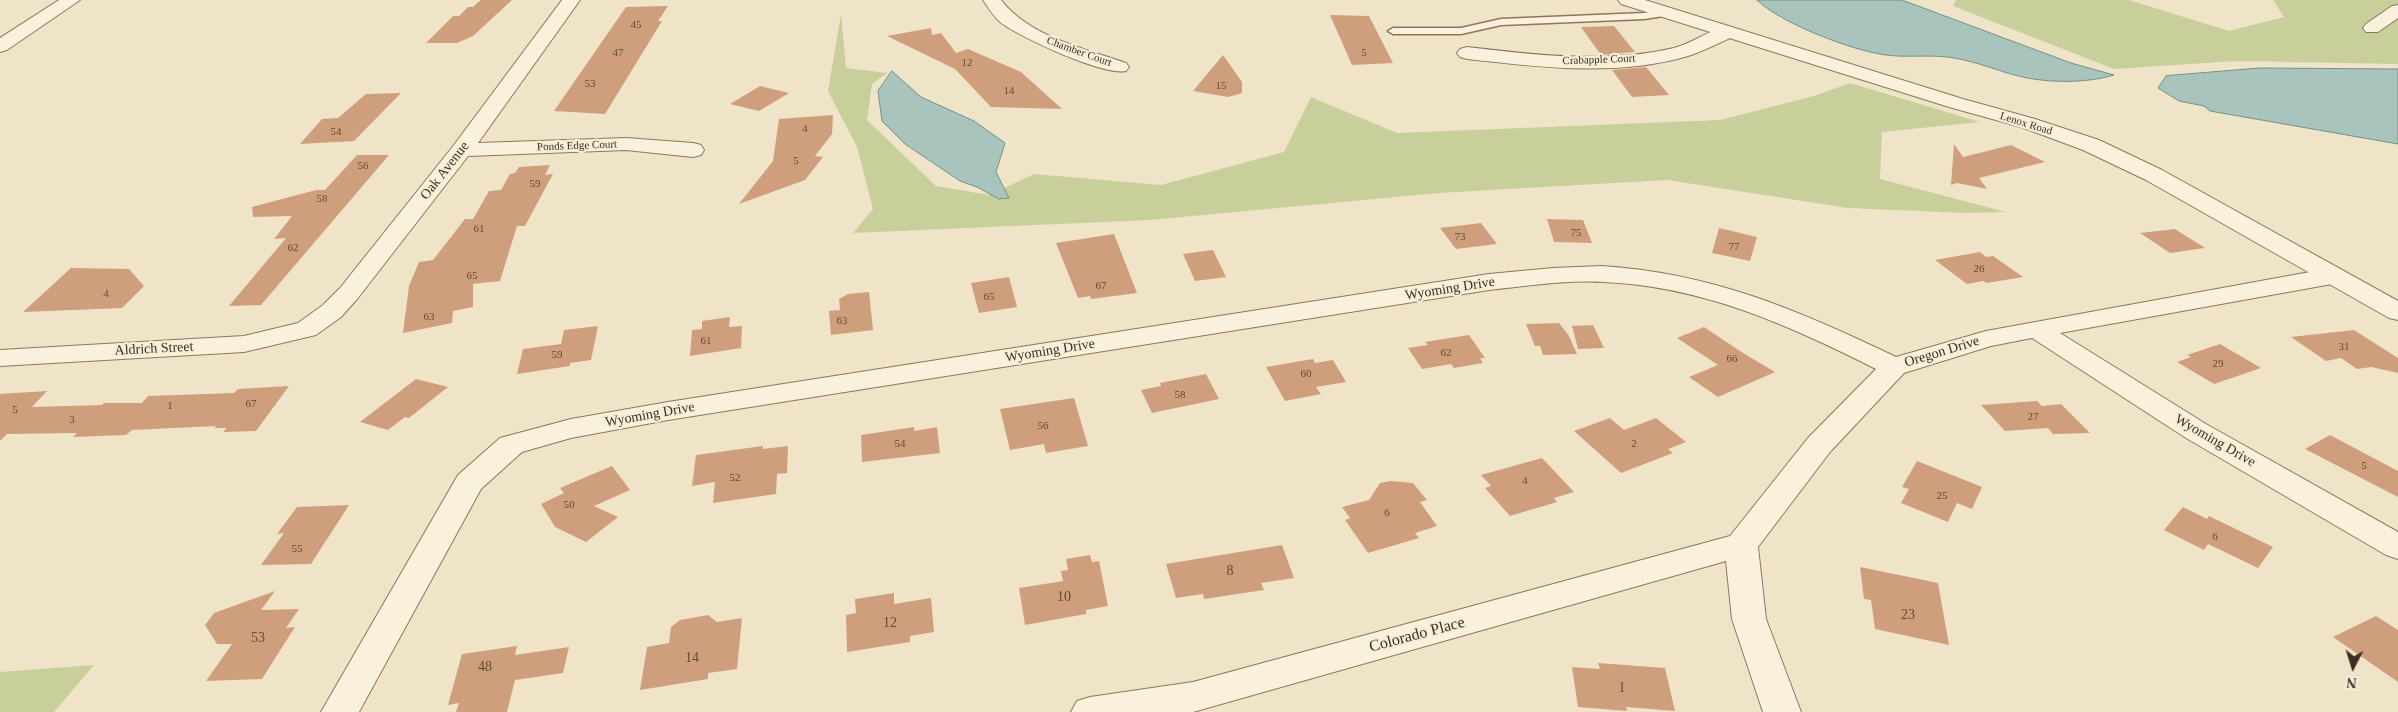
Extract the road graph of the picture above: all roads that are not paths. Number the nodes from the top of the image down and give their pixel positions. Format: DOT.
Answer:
graph roads {
  1 [pos="71,0"];
  2 [pos="570,0"];
  3 [pos="992,0"];
  4 [pos="1631,1"];
  5 [pos="2398,10"];
  6 [pos="1584,12"];
  7 [pos="1666,13"];
  8 [pos="1600,18"];
  9 [pos="1526,20"];
  10 [pos="2372,28"];
  11 [pos="1393,32"];
  12 [pos="1727,32"];
  13 [pos="5,40"];
  14 [pos="1467,52"];
  15 [pos="1119,67"];
  16 [pos="462,150"];
  17 [pos="693,150"];
  18 [pos="2332,276"];
  19 [pos="2398,312"];
  20 [pos="306,329"];
  21 [pos="2036,329"];
  22 [pos="0,358"];
  23 [pos="1894,367"];
  24 [pos="1741,545"];
  25 [pos="2398,547"];
  26 [pos="340,712"];
  27 [pos="1090,712"];
  28 [pos="1782,712"];
  1 -- 13 [label="street"];
  2 -- 16 [label="street, Oak Avenue"];
  3 -- 15 [label="street, Chamber Court"];
  4 -- 6 [label="lane"];
  4 -- 7 [label="street, Lenox Road"];
  5 -- 10 [label="street"];
  6 -- 8 [label="lane"];
  6 -- 9 [label="lane"];
  7 -- 8 [label="lane"];
  7 -- 12 [label="street, Lenox Road"];
  8 -- 9 [label="lane"];
  9 -- 11 [label="lane"];
  12 -- 14 [label="street, Crabapple Court"];
  12 -- 18 [label="street, Lenox Road"];
  16 -- 17 [label="street, Ponds Edge Court"];
  16 -- 20 [label="street, Oak Avenue"];
  18 -- 19 [label="street, Lenox Road"];
  18 -- 21 [label="street, Oregon Drive"];
  20 -- 22 [label="street, Aldrich Street"];
  21 -- 23 [label="street, Oregon Drive"];
  21 -- 25 [label="street, Wyoming Drive"];
  23 -- 24 [label="street, Oregon Drive"];
  23 -- 26 [label="street, Wyoming Drive"];
  24 -- 27 [label="street, Colorado Place"];
  24 -- 28 [label="street"];
}
